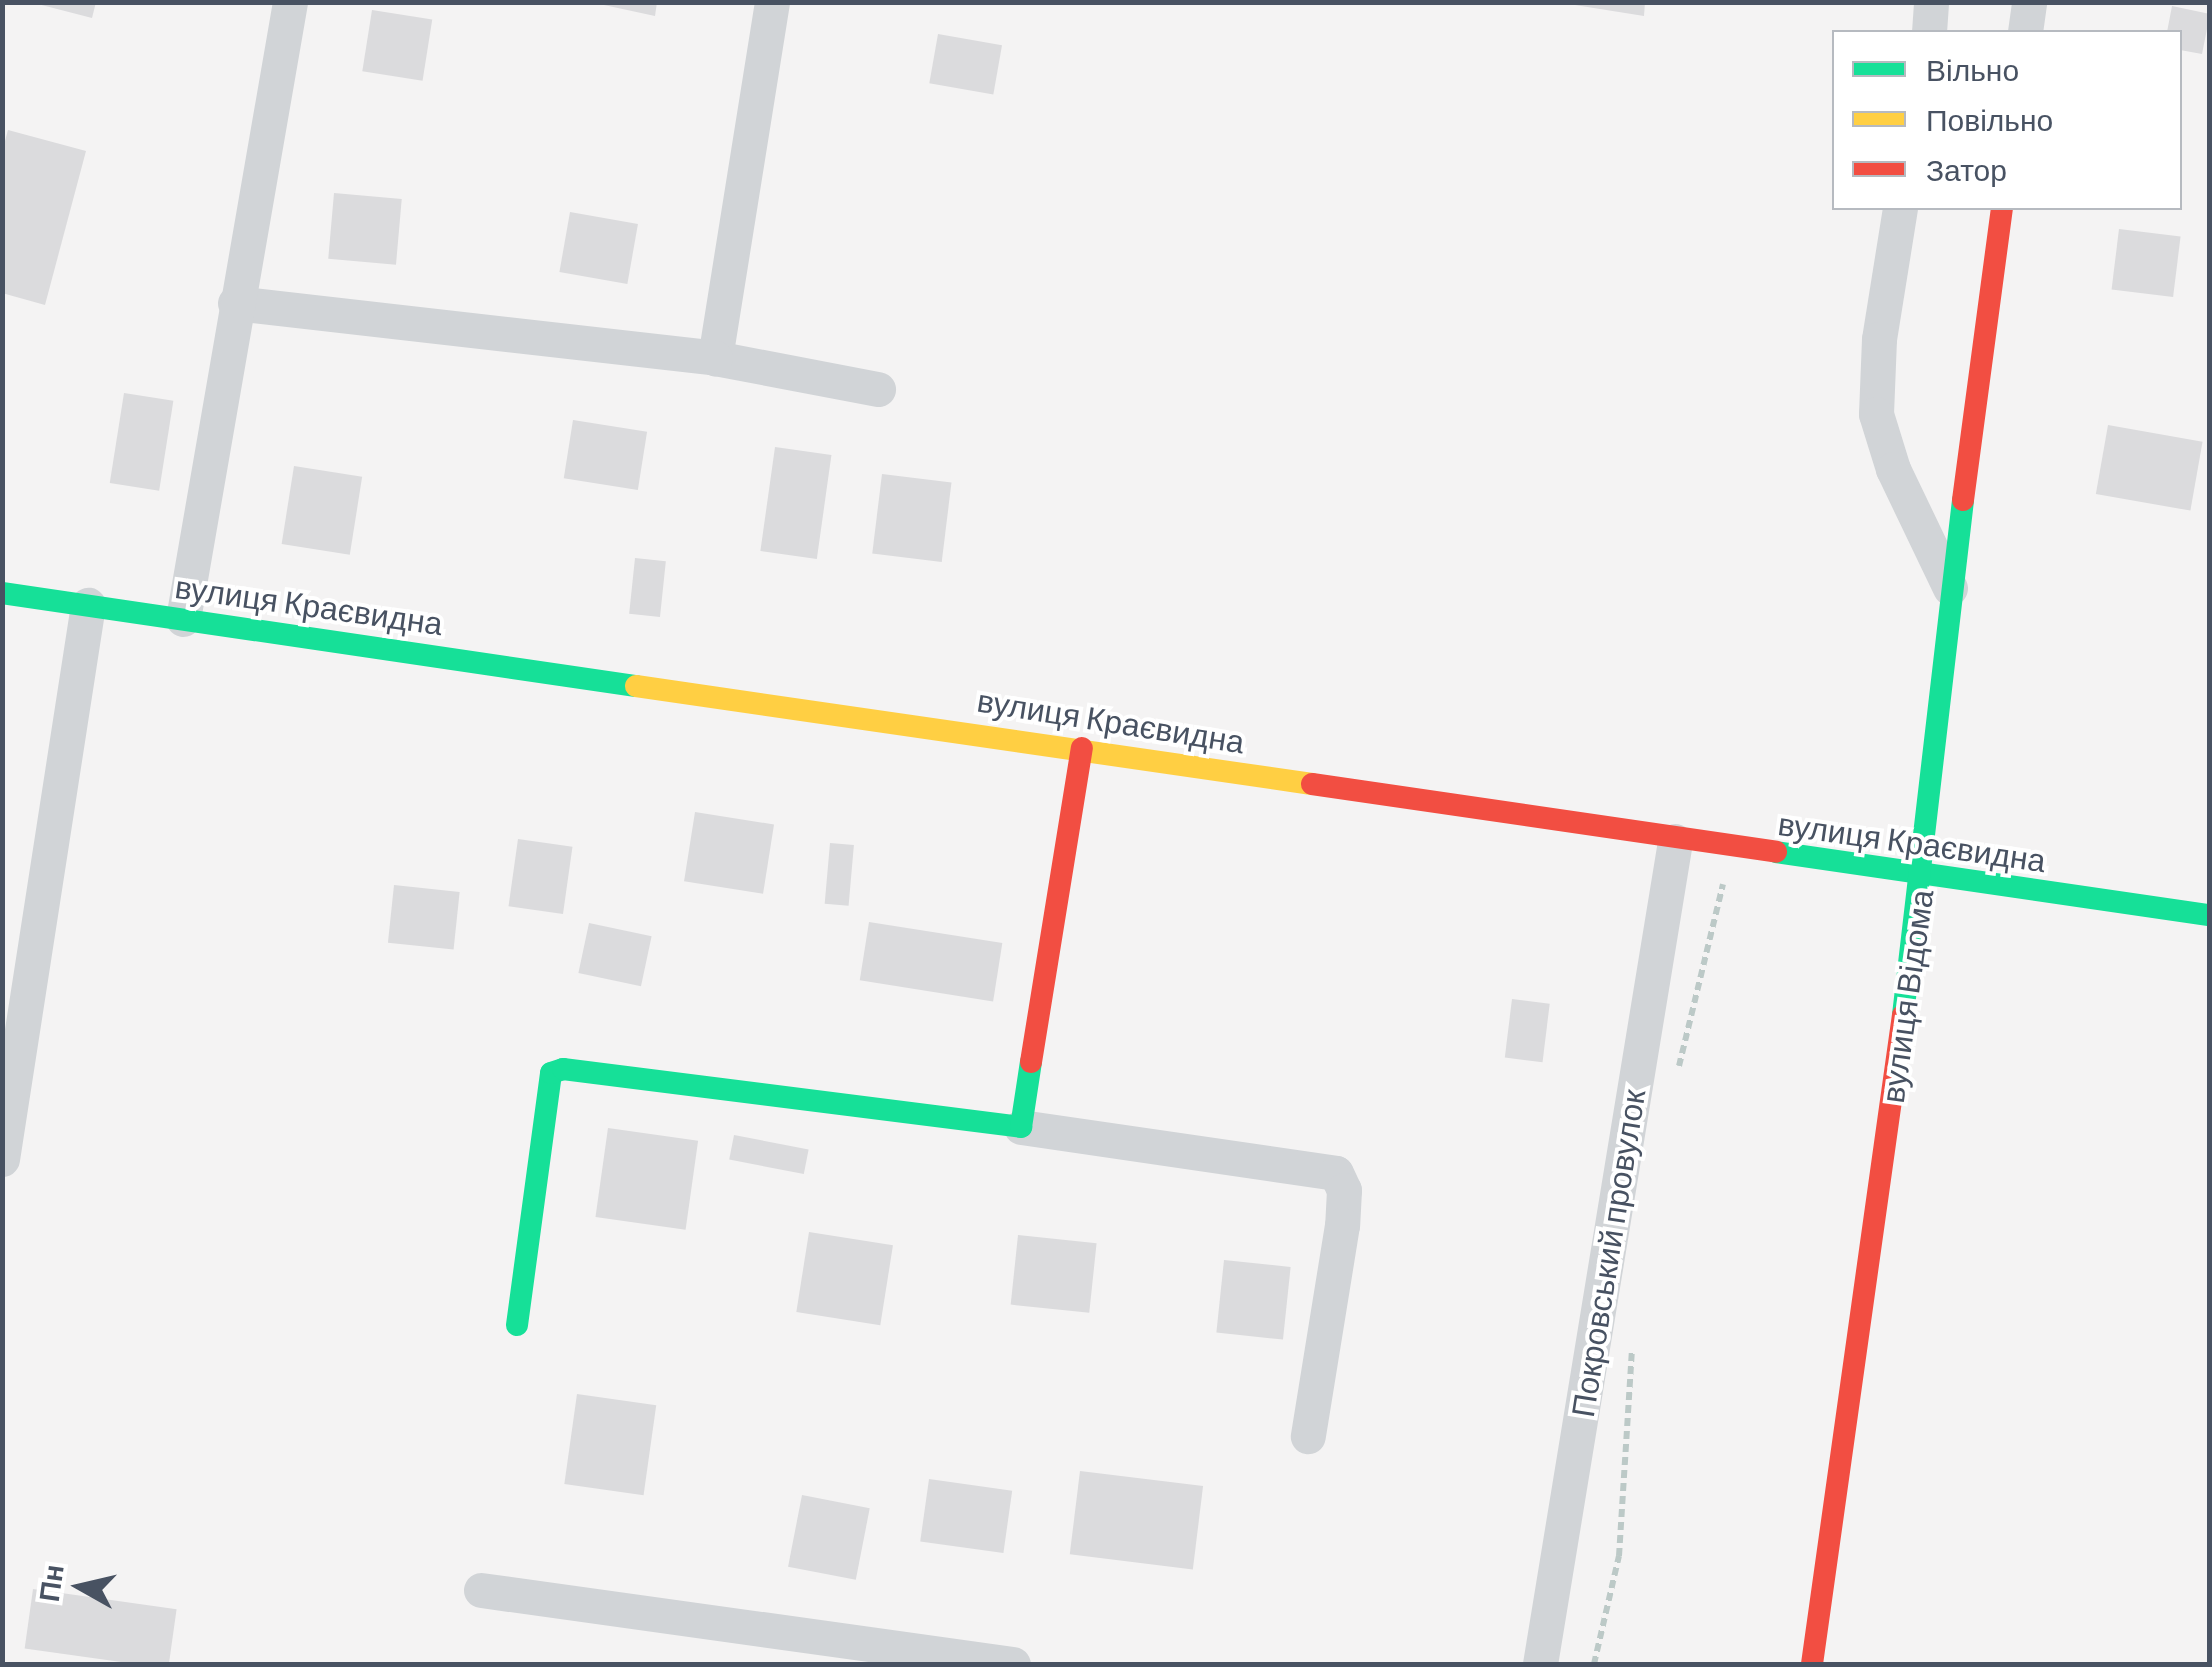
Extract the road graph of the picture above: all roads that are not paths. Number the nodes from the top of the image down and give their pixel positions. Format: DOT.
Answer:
graph roads {
  1 [pos="290,2"];
  2 [pos="772,2"];
  3 [pos="1931,2"];
  4 [pos="2029,2"];
  5 [pos="1929,30"];
  6 [pos="2025,30"];
  7 [pos="1900,210"];
  8 [pos="2002,210"];
  9 [pos="235,303"];
  10 [pos="715,358"];
  11 [pos="878,389"];
  12 [pos="1951,589"];
  13 [pos="2,592"];
  14 [pos="88,605"];
  15 [pos="183,619"];
  16 [pos="1082,748"];
  17 [pos="1675,840"];
  18 [pos="1924,874"];
  19 [pos="2210,916"];
  20 [pos="1021,1127"];
  21 [pos="2,1160"];
  22 [pos="517,1325"];
  23 [pos="1308,1436"];
  24 [pos="481,1590"];
  25 [pos="1014,1664"];
  26 [pos="1540,1664"];
  27 [pos="1812,1664"];
  1 -- 9 [label="street"];
  2 -- 10 [label="street"];
  3 -- 5 [label="street"];
  4 -- 6 [label="street"];
  7 -- 12 [label="street"];
  8 -- 12 [label="street, вулиця Відома"];
  9 -- 10 [label="street"];
  9 -- 15 [label="street"];
  10 -- 11 [label="street"];
  12 -- 18 [label="street, вулиця Відома"];
  13 -- 14 [label="street, вулиця Краєвидна"];
  14 -- 15 [label="street, вулиця Краєвидна"];
  14 -- 21 [label="street"];
  15 -- 16 [label="street, вулиця Краєвидна"];
  16 -- 17 [label="street, вулиця Краєвидна"];
  16 -- 20 [label="street"];
  17 -- 18 [label="street, вулиця Краєвидна"];
  17 -- 26 [label="street, Покровський провулок"];
  18 -- 19 [label="street, вулиця Краєвидна"];
  18 -- 27 [label="street, вулиця Відома"];
  20 -- 22 [label="street"];
  20 -- 23 [label="street"];
  24 -- 25 [label="street"];
}
